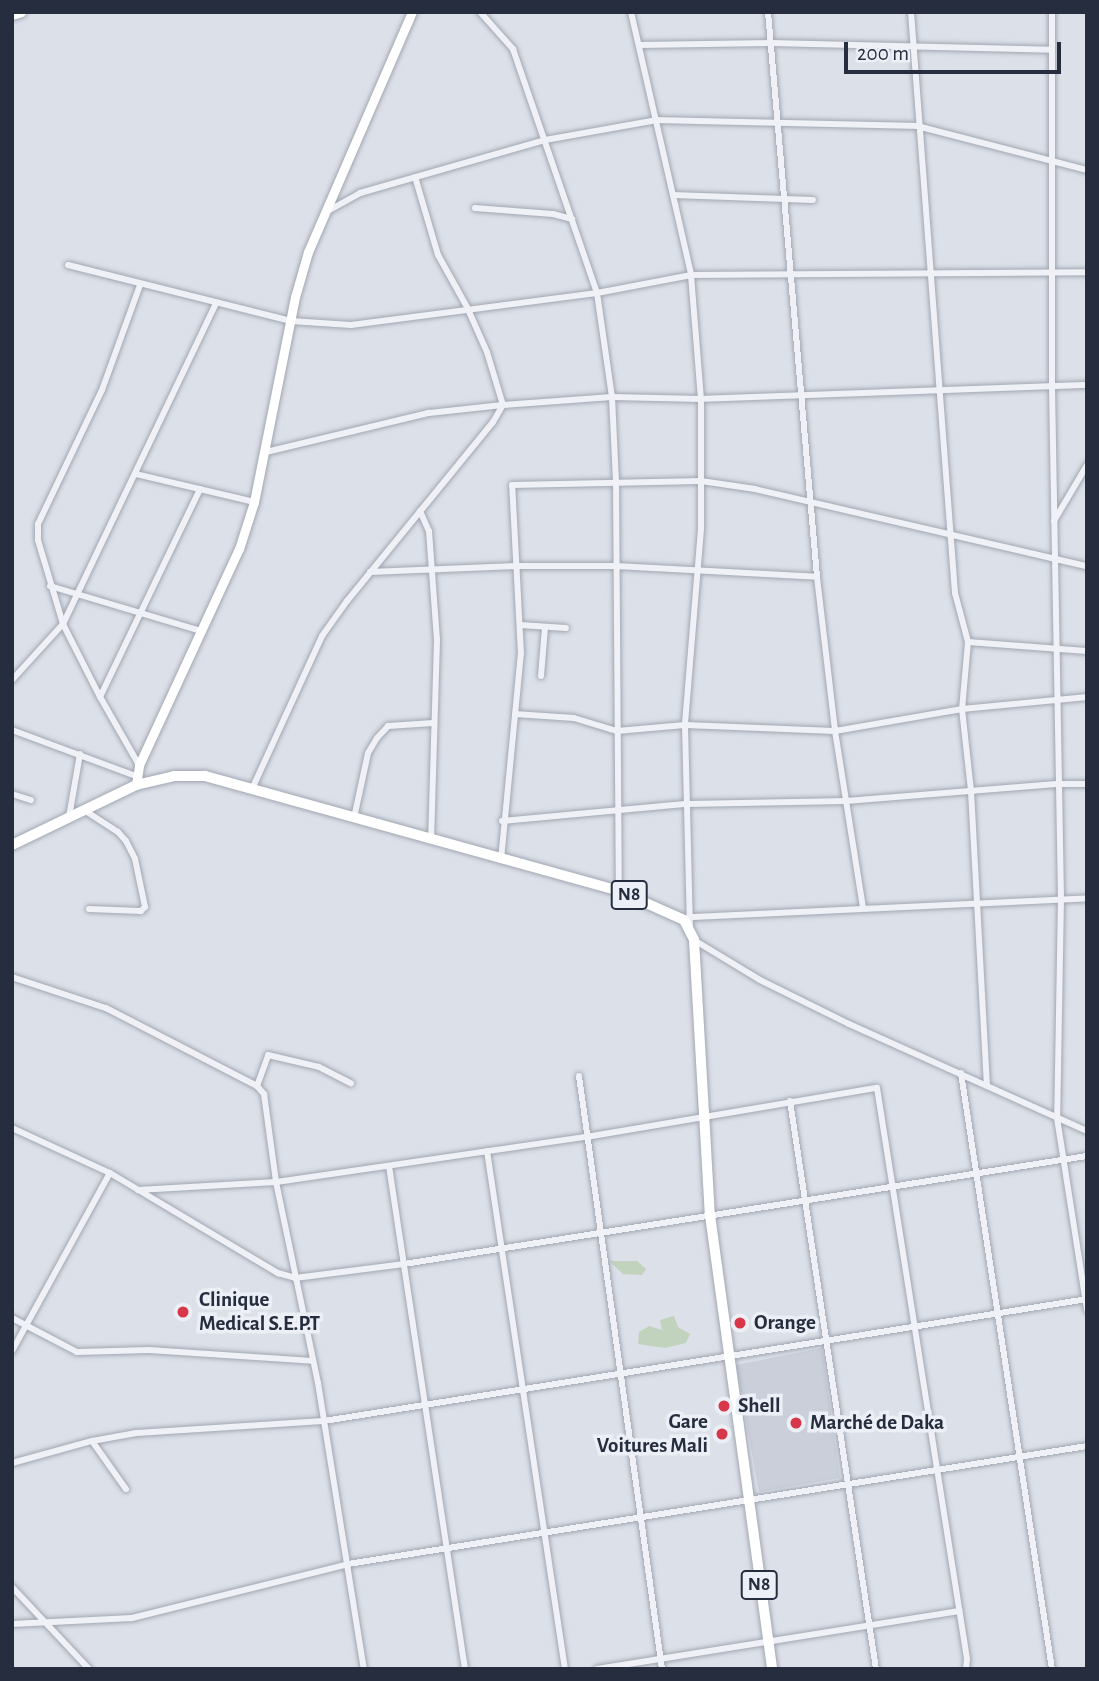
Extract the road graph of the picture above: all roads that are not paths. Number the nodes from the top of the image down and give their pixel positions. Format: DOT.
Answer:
graph roads {
  1 [pos="22,12"];
  2 [pos="412,12"];
  3 [pos="480,12"];
  4 [pos="631,12"];
  5 [pos="768,12"];
  6 [pos="911,12"];
  7 [pos="1052,12"];
  8 [pos="12,15"];
  9 [pos="771,43"];
  10 [pos="639,45"];
  11 [pos="913,48"];
  12 [pos="1052,50"];
  13 [pos="657,120"];
  14 [pos="779,121"];
  15 [pos="918,126"];
  16 [pos="545,140"];
  17 [pos="1051,160"];
  18 [pos="1087,170"];
  19 [pos="415,177"];
  20 [pos="673,195"];
  21 [pos="785,199"];
  22 [pos="814,200"];
  23 [pos="475,208"];
  24 [pos="324,212"];
  25 [pos="572,219"];
  26 [pos="68,265"];
  27 [pos="1051,272"];
  28 [pos="1087,272"];
  29 [pos="931,273"];
  30 [pos="791,274"];
  31 [pos="691,275"];
  32 [pos="140,285"];
  33 [pos="597,293"];
  34 [pos="216,303"];
  35 [pos="467,307"];
  36 [pos="290,321"];
  37 [pos="1087,385"];
  38 [pos="1052,387"];
  39 [pos="939,391"];
  40 [pos="802,396"];
  41 [pos="612,397"];
  42 [pos="701,398"];
  43 [pos="503,405"];
  44 [pos="266,452"];
  45 [pos="1087,465"];
  46 [pos="136,474"];
  47 [pos="701,481"];
  48 [pos="616,482"];
  49 [pos="200,489"];
  50 [pos="254,502"];
  51 [pos="811,502"];
  52 [pos="420,511"];
  53 [pos="1053,523"];
  54 [pos="951,534"];
  55 [pos="1054,558"];
  56 [pos="516,566"];
  57 [pos="616,566"];
  58 [pos="1087,566"];
  59 [pos="433,569"];
  60 [pos="697,569"];
  61 [pos="370,572"];
  62 [pos="817,577"];
  63 [pos="50,586"];
  64 [pos="78,596"];
  65 [pos="138,613"];
  66 [pos="63,624"];
  67 [pos="520,625"];
  68 [pos="545,627"];
  69 [pos="566,628"];
  70 [pos="201,631"];
  71 [pos="968,642"];
  72 [pos="1056,649"];
  73 [pos="1087,651"];
  74 [pos="541,676"];
  75 [pos="12,681"];
  76 [pos="100,697"];
  77 [pos="1087,697"];
  78 [pos="1057,700"];
  79 [pos="962,709"];
  80 [pos="514,714"];
  81 [pos="433,723"];
  82 [pos="685,725"];
  83 [pos="12,730"];
  84 [pos="617,731"];
  85 [pos="835,731"];
  86 [pos="80,754"];
  87 [pos="139,765"];
  88 [pos="136,780"];
  89 [pos="1059,784"];
  90 [pos="1087,785"];
  91 [pos="252,789"];
  92 [pos="971,791"];
  93 [pos="12,794"];
  94 [pos="31,800"];
  95 [pos="846,801"];
  96 [pos="687,804"];
  97 [pos="84,810"];
  98 [pos="617,810"];
  99 [pos="69,817"];
  100 [pos="354,818"];
  101 [pos="502,821"];
  102 [pos="431,840"];
  103 [pos="12,845"];
  104 [pos="500,860"];
  105 [pos="619,891"];
  106 [pos="1060,898"];
  107 [pos="1087,898"];
  108 [pos="979,902"];
  109 [pos="863,908"];
  110 [pos="89,909"];
  111 [pos="691,922"];
  112 [pos="694,940"];
  113 [pos="12,977"];
  114 [pos="961,1073"];
  115 [pos="579,1076"];
  116 [pos="351,1083"];
  117 [pos="257,1086"];
  118 [pos="987,1086"];
  119 [pos="790,1101"];
  120 [pos="704,1117"];
  121 [pos="1057,1118"];
  122 [pos="12,1128"];
  123 [pos="1087,1131"];
  124 [pos="586,1137"];
  125 [pos="487,1152"];
  126 [pos="1087,1156"];
  127 [pos="1062,1159"];
  128 [pos="389,1166"];
  129 [pos="110,1173"];
  130 [pos="976,1173"];
  131 [pos="276,1182"];
  132 [pos="893,1186"];
  133 [pos="138,1190"];
  134 [pos="805,1199"];
  135 [pos="710,1215"];
  136 [pos="600,1233"];
  137 [pos="502,1248"];
  138 [pos="404,1264"];
  139 [pos="295,1278"];
  140 [pos="1086,1299"];
  141 [pos="1087,1310"];
  142 [pos="998,1314"];
  143 [pos="12,1318"];
  144 [pos="26,1328"];
  145 [pos="915,1328"];
  146 [pos="827,1342"];
  147 [pos="12,1351"];
  148 [pos="728,1359"];
  149 [pos="313,1361"];
  150 [pos="620,1375"];
  151 [pos="523,1390"];
  152 [pos="425,1405"];
  153 [pos="324,1421"];
  154 [pos="92,1441"];
  155 [pos="1087,1447"];
  156 [pos="1020,1458"];
  157 [pos="12,1463"];
  158 [pos="937,1470"];
  159 [pos="849,1484"];
  160 [pos="127,1489"];
  161 [pos="747,1501"];
  162 [pos="640,1517"];
  163 [pos="544,1533"];
  164 [pos="447,1549"];
  165 [pos="348,1564"];
  166 [pos="12,1587"];
  167 [pos="959,1611"];
  168 [pos="44,1622"];
  169 [pos="12,1624"];
  170 [pos="870,1624"];
  171 [pos="766,1640"];
  172 [pos="660,1658"];
  173 [pos="89,1669"];
  174 [pos="364,1669"];
  175 [pos="465,1669"];
  176 [pos="565,1669"];
  177 [pos="597,1669"];
  178 [pos="662,1669"];
  179 [pos="772,1669"];
  180 [pos="876,1669"];
  181 [pos="966,1669"];
  182 [pos="1052,1669"];
  1 -- 8 [label="highway"];
  2 -- 24 [label="street"];
  3 -- 16 [label="street"];
  4 -- 10 [label="street"];
  5 -- 9 [label="street"];
  6 -- 11 [label="street"];
  7 -- 12 [label="street"];
  9 -- 10 [label="street"];
  9 -- 11 [label="street"];
  9 -- 14 [label="street"];
  10 -- 13 [label="street"];
  11 -- 12 [label="street"];
  11 -- 15 [label="street"];
  12 -- 17 [label="street"];
  13 -- 14 [label="street"];
  13 -- 16 [label="street"];
  13 -- 20 [label="street"];
  14 -- 15 [label="street"];
  14 -- 21 [label="street"];
  15 -- 17 [label="street"];
  15 -- 29 [label="street"];
  16 -- 19 [label="street"];
  16 -- 25 [label="street"];
  17 -- 18 [label="street"];
  17 -- 27 [label="street"];
  19 -- 24 [label="street"];
  19 -- 35 [label="street"];
  20 -- 21 [label="street"];
  20 -- 31 [label="street"];
  21 -- 22 [label="street"];
  21 -- 30 [label="street"];
  23 -- 25 [label="street"];
  24 -- 36 [label="street"];
  25 -- 33 [label="street"];
  26 -- 32 [label="street"];
  27 -- 28 [label="street"];
  27 -- 29 [label="street"];
  27 -- 38 [label="street"];
  29 -- 30 [label="street"];
  29 -- 39 [label="street"];
  30 -- 31 [label="street"];
  30 -- 40 [label="street"];
  31 -- 33 [label="street"];
  31 -- 42 [label="street"];
  32 -- 34 [label="street"];
  32 -- 63 [label="street"];
  33 -- 35 [label="street"];
  33 -- 41 [label="street"];
  34 -- 36 [label="street"];
  34 -- 46 [label="street"];
  35 -- 36 [label="street"];
  35 -- 43 [label="street"];
  36 -- 44 [label="street"];
  37 -- 38 [label="street"];
  38 -- 39 [label="street"];
  38 -- 53 [label="street"];
  39 -- 40 [label="street"];
  39 -- 54 [label="street"];
  40 -- 42 [label="street"];
  40 -- 51 [label="street"];
  41 -- 42 [label="street"];
  41 -- 43 [label="street"];
  41 -- 48 [label="street"];
  42 -- 47 [label="street"];
  43 -- 44 [label="street"];
  43 -- 52 [label="street"];
  44 -- 50 [label="street"];
  45 -- 53 [label="street"];
  46 -- 49 [label="street"];
  46 -- 64 [label="street"];
  47 -- 48 [label="street"];
  47 -- 51 [label="street"];
  47 -- 60 [label="street"];
  48 -- 56 [label="street"];
  48 -- 57 [label="street"];
  49 -- 50 [label="street"];
  49 -- 65 [label="street"];
  50 -- 70 [label="street"];
  51 -- 54 [label="street"];
  51 -- 62 [label="street"];
  52 -- 59 [label="street"];
  52 -- 61 [label="street"];
  53 -- 55 [label="street"];
  54 -- 55 [label="street"];
  54 -- 71 [label="street"];
  55 -- 58 [label="street"];
  55 -- 72 [label="street"];
  56 -- 57 [label="street"];
  56 -- 59 [label="street"];
  56 -- 67 [label="street"];
  57 -- 60 [label="street"];
  57 -- 84 [label="street"];
  59 -- 61 [label="street"];
  59 -- 81 [label="street"];
  60 -- 62 [label="street"];
  60 -- 82 [label="street"];
  61 -- 91 [label="street"];
  62 -- 85 [label="street"];
  63 -- 64 [label="street"];
  63 -- 66 [label="street"];
  64 -- 65 [label="street"];
  64 -- 66 [label="street"];
  65 -- 70 [label="street"];
  65 -- 76 [label="street"];
  66 -- 75 [label="street"];
  66 -- 76 [label="street"];
  67 -- 68 [label="street"];
  67 -- 80 [label="street"];
  68 -- 69 [label="street"];
  68 -- 74 [label="street"];
  70 -- 87 [label="street"];
  71 -- 72 [label="street"];
  71 -- 79 [label="street"];
  72 -- 73 [label="street"];
  72 -- 78 [label="street"];
  76 -- 87 [label="street"];
  77 -- 78 [label="street"];
  78 -- 79 [label="street"];
  78 -- 89 [label="street"];
  79 -- 85 [label="street"];
  79 -- 92 [label="street"];
  80 -- 84 [label="street"];
  80 -- 101 [label="street"];
  81 -- 100 [label="street"];
  81 -- 102 [label="street"];
  82 -- 84 [label="street"];
  82 -- 85 [label="street"];
  82 -- 96 [label="street"];
  83 -- 86 [label="street"];
  84 -- 98 [label="street"];
  85 -- 95 [label="street"];
  86 -- 88 [label="street"];
  86 -- 99 [label="street"];
  87 -- 88 [label="street"];
  88 -- 91 [label="main road, N8"];
  88 -- 97 [label="main road, N8"];
  89 -- 90 [label="street"];
  89 -- 92 [label="street"];
  89 -- 106 [label="street"];
  91 -- 100 [label="main road, N8"];
  92 -- 95 [label="street"];
  92 -- 108 [label="street"];
  93 -- 94 [label="street"];
  95 -- 96 [label="street"];
  95 -- 109 [label="street"];
  96 -- 98 [label="street"];
  96 -- 111 [label="street"];
  97 -- 99 [label="main road, N8"];
  97 -- 110 [label="street"];
  98 -- 101 [label="street"];
  98 -- 105 [label="street"];
  99 -- 103 [label="main road, N8"];
  100 -- 102 [label="main road, N8"];
  101 -- 104 [label="street"];
  102 -- 104 [label="main road, N8"];
  104 -- 105 [label="main road, N8"];
  105 -- 111 [label="main road, N8"];
  106 -- 107 [label="street"];
  106 -- 108 [label="street"];
  106 -- 121 [label="street"];
  108 -- 109 [label="street"];
  108 -- 118 [label="street"];
  109 -- 111 [label="street"];
  111 -- 112 [label="main road, N8"];
  112 -- 114 [label="street"];
  112 -- 120 [label="main road, N8"];
  113 -- 117 [label="street"];
  114 -- 118 [label="street"];
  114 -- 130 [label="street"];
  115 -- 124 [label="street"];
  116 -- 117 [label="street"];
  117 -- 131 [label="street"];
  118 -- 121 [label="street"];
  119 -- 120 [label="street"];
  119 -- 132 [label="street"];
  119 -- 134 [label="street"];
  120 -- 124 [label="street"];
  120 -- 135 [label="main road, N8"];
  121 -- 123 [label="street"];
  121 -- 127 [label="street"];
  122 -- 129 [label="street"];
  124 -- 125 [label="street"];
  124 -- 136 [label="street"];
  125 -- 128 [label="street"];
  125 -- 137 [label="street"];
  126 -- 127 [label="street"];
  127 -- 130 [label="street"];
  127 -- 140 [label="street"];
  128 -- 131 [label="street"];
  128 -- 138 [label="street"];
  129 -- 133 [label="street"];
  129 -- 144 [label="street"];
  130 -- 132 [label="street"];
  130 -- 142 [label="street"];
  131 -- 133 [label="street"];
  131 -- 139 [label="street"];
  132 -- 134 [label="street"];
  132 -- 145 [label="street"];
  133 -- 139 [label="street"];
  134 -- 135 [label="street"];
  134 -- 146 [label="street"];
  135 -- 136 [label="street"];
  135 -- 148 [label="main road, N8"];
  136 -- 137 [label="street"];
  136 -- 150 [label="street"];
  137 -- 138 [label="street"];
  137 -- 151 [label="street"];
  138 -- 139 [label="street"];
  138 -- 152 [label="street"];
  139 -- 149 [label="street"];
  140 -- 141 [label="street"];
  140 -- 142 [label="street"];
  142 -- 145 [label="street"];
  142 -- 156 [label="street"];
  143 -- 144 [label="street"];
  144 -- 147 [label="street"];
  144 -- 149 [label="street"];
  145 -- 146 [label="street"];
  145 -- 158 [label="street"];
  146 -- 148 [label="street"];
  146 -- 159 [label="street"];
  148 -- 150 [label="street"];
  148 -- 161 [label="main road, N8"];
  149 -- 153 [label="street"];
  150 -- 151 [label="street"];
  150 -- 162 [label="street"];
  151 -- 152 [label="street"];
  151 -- 163 [label="street"];
  152 -- 153 [label="street"];
  152 -- 164 [label="street"];
  153 -- 154 [label="street"];
  153 -- 165 [label="street"];
  154 -- 157 [label="street"];
  154 -- 160 [label="street"];
  155 -- 156 [label="street"];
  156 -- 158 [label="street"];
  156 -- 182 [label="street"];
  158 -- 159 [label="street"];
  158 -- 167 [label="street"];
  159 -- 161 [label="street"];
  159 -- 170 [label="street"];
  161 -- 162 [label="street"];
  161 -- 171 [label="main road, N8"];
  162 -- 163 [label="street"];
  162 -- 172 [label="street"];
  163 -- 164 [label="street"];
  163 -- 176 [label="street"];
  164 -- 165 [label="street"];
  164 -- 175 [label="street"];
  165 -- 168 [label="street"];
  165 -- 174 [label="street"];
  166 -- 168 [label="street"];
  167 -- 170 [label="street"];
  167 -- 181 [label="street"];
  168 -- 169 [label="street"];
  168 -- 173 [label="street"];
  170 -- 171 [label="street"];
  170 -- 180 [label="street"];
  171 -- 172 [label="street"];
  171 -- 179 [label="main road, N8"];
  172 -- 177 [label="street"];
  172 -- 178 [label="street"];
}
